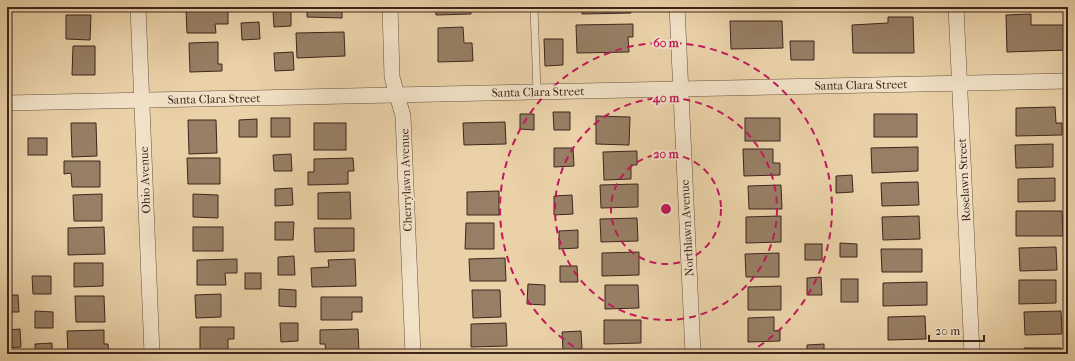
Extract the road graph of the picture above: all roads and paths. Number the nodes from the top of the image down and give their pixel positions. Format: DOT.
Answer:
graph roads {
  1 [pos="138,7"];
  2 [pos="390,7"];
  3 [pos="534,7"];
  4 [pos="677,7"];
  5 [pos="956,7"];
  6 [pos="1068,81"];
  7 [pos="960,83"];
  8 [pos="681,89"];
  9 [pos="537,92"];
  10 [pos="398,95"];
  11 [pos="142,100"];
  12 [pos="7,103"];
  13 [pos="152,354"];
  14 [pos="413,354"];
  15 [pos="693,354"];
  16 [pos="972,354"];
  1 -- 11 [label="street, Ohio Avenue"];
  2 -- 10 [label="street, Cherrylawn Avenue"];
  3 -- 9 [label="lane"];
  4 -- 8 [label="street, Northlawn Avenue"];
  5 -- 7 [label="street, Roselawn Street"];
  6 -- 7 [label="street, Santa Clara Street"];
  7 -- 8 [label="street, Santa Clara Street"];
  7 -- 16 [label="street, Roselawn Street"];
  8 -- 9 [label="street, Santa Clara Street"];
  8 -- 15 [label="street, Northlawn Avenue"];
  9 -- 10 [label="street, Santa Clara Street"];
  10 -- 11 [label="street, Santa Clara Street"];
  10 -- 14 [label="street, Cherrylawn Avenue"];
  11 -- 12 [label="street, Santa Clara Street"];
  11 -- 13 [label="street, Ohio Avenue"];
}
